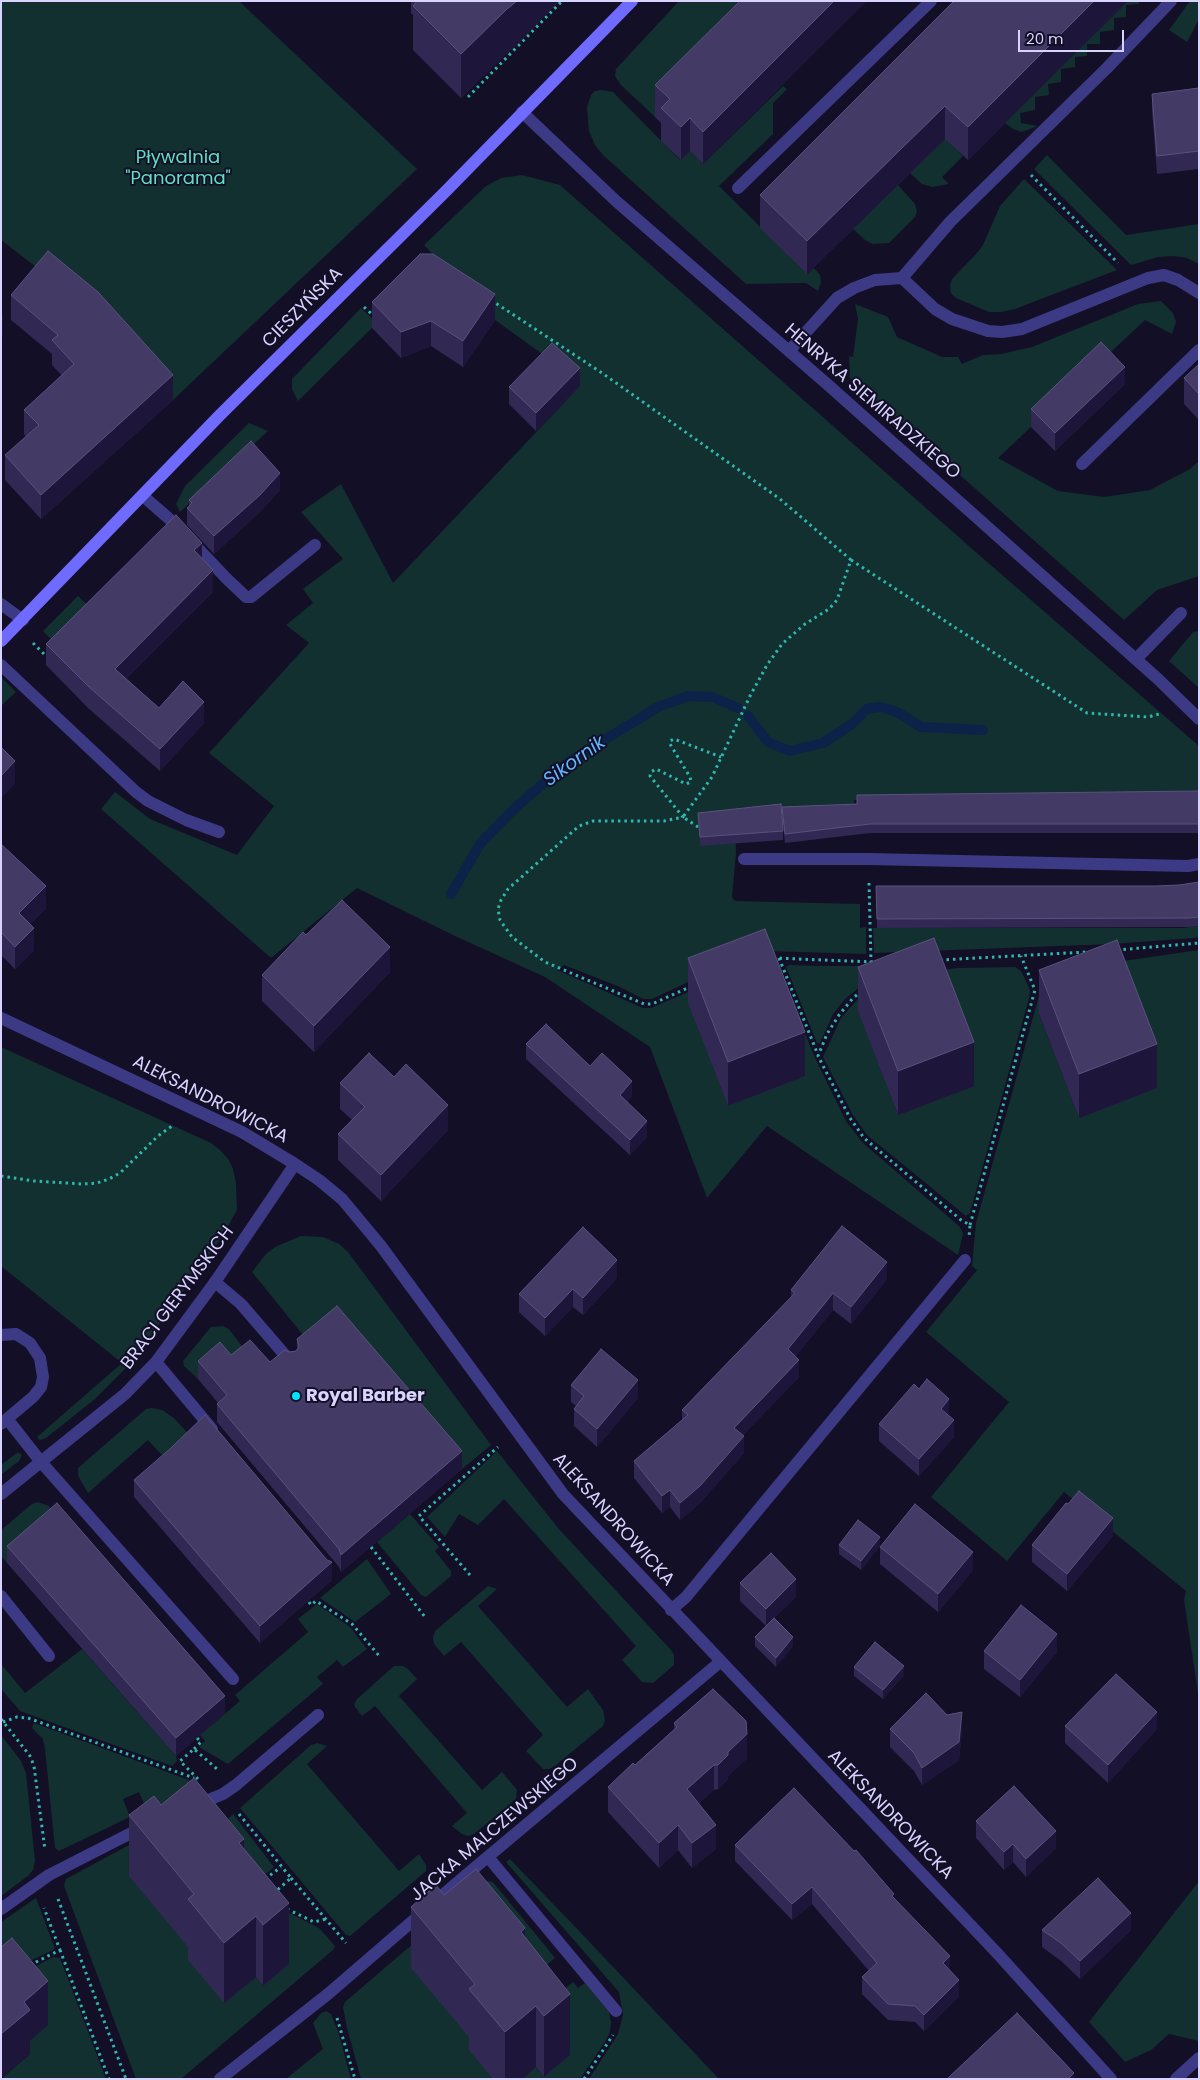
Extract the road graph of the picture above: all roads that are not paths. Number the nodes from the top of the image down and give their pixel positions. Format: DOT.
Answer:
graph roads {
  1 [pos="632,1"];
  2 [pos="931,1"];
  3 [pos="1172,1"];
  4 [pos="522,112"];
  5 [pos="738,188"];
  6 [pos="902,278"];
  7 [pos="1199,293"];
  8 [pos="1199,350"];
  9 [pos="789,351"];
  10 [pos="1082,464"];
  11 [pos="143,496"];
  12 [pos="316,545"];
  13 [pos="1,604"];
  14 [pos="1181,614"];
  15 [pos="23,620"];
  16 [pos="1,642"];
  17 [pos="1136,659"];
  18 [pos="1,665"];
  19 [pos="1199,719"];
  20 [pos="219,832"];
  21 [pos="744,859"];
  22 [pos="1199,864"];
  23 [pos="1,1018"];
  24 [pos="295,1164"];
  25 [pos="964,1260"];
  26 [pos="215,1282"];
  27 [pos="1,1335"];
  28 [pos="156,1362"];
  29 [pos="291,1362"];
  30 [pos="4,1422"];
  31 [pos="218,1435"];
  32 [pos="41,1462"];
  33 [pos="1,1494"];
  34 [pos="1,1596"];
  35 [pos="671,1610"];
  36 [pos="49,1656"];
  37 [pos="720,1662"];
  38 [pos="233,1679"];
  39 [pos="318,1714"];
  40 [pos="184,1809"];
  41 [pos="153,1823"];
  42 [pos="488,1857"];
  43 [pos="1,1909"];
  44 [pos="616,2011"];
  45 [pos="1199,2058"];
  46 [pos="220,2079"];
  47 [pos="1111,2079"];
  48 [pos="1176,2079"];
  1 -- 4 [label="street, CIESZYŃSKA"];
  2 -- 5 [label="street"];
  3 -- 6 [label="street"];
  4 -- 9 [label="street, HENRYKA SIEMIRADZKIEGO"];
  4 -- 11 [label="street, CIESZYŃSKA"];
  6 -- 7 [label="street"];
  6 -- 9 [label="street"];
  8 -- 10 [label="street"];
  9 -- 17 [label="street, HENRYKA SIEMIRADZKIEGO"];
  11 -- 12 [label="street"];
  11 -- 15 [label="street, CIESZYŃSKA"];
  13 -- 15 [label="street"];
  14 -- 17 [label="street"];
  15 -- 16 [label="street, CIESZYŃSKA"];
  17 -- 19 [label="street, HENRYKA SIEMIRADZKIEGO"];
  18 -- 20 [label="street"];
  21 -- 22 [label="street"];
  23 -- 24 [label="street, ALEKSANDROWICKA"];
  24 -- 26 [label="street, BRACI GIERYMSKICH"];
  24 -- 35 [label="street, ALEKSANDROWICKA"];
  25 -- 35 [label="street"];
  26 -- 28 [label="street, BRACI GIERYMSKICH"];
  26 -- 29 [label="street"];
  27 -- 30 [label="street"];
  28 -- 31 [label="street"];
  28 -- 32 [label="street, BRACI GIERYMSKICH"];
  30 -- 32 [label="street"];
  32 -- 33 [label="street, BRACI GIERYMSKICH"];
  32 -- 38 [label="street"];
  34 -- 36 [label="street"];
  35 -- 37 [label="street, ALEKSANDROWICKA"];
  37 -- 42 [label="street, JACKA MALCZEWSKIEGO"];
  37 -- 47 [label="street, ALEKSANDROWICKA"];
  39 -- 40 [label="street"];
  41 -- 43 [label="street"];
  42 -- 44 [label="street"];
  42 -- 46 [label="street, JACKA MALCZEWSKIEGO"];
  45 -- 48 [label="street"];
}
